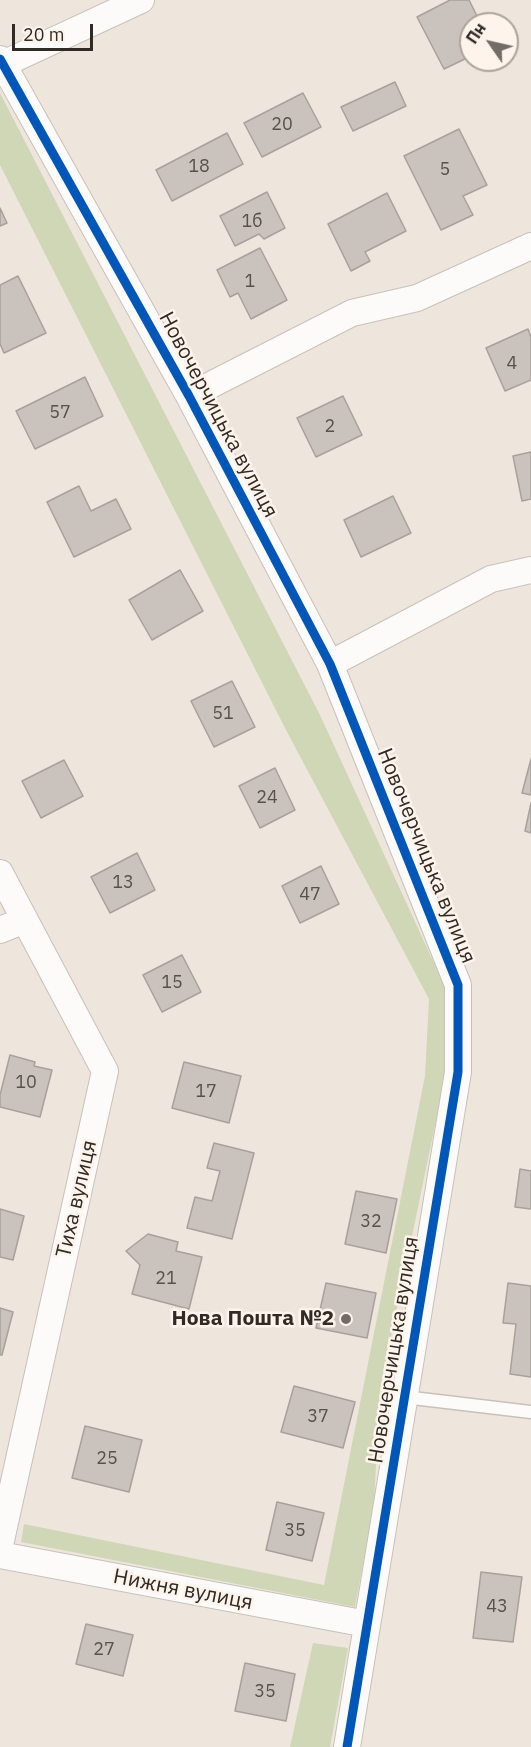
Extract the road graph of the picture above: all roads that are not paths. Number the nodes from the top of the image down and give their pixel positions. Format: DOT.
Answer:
graph roads {
  1 [pos="141,0"];
  2 [pos="1,62"];
  3 [pos="531,246"];
  4 [pos="189,396"];
  5 [pos="531,570"];
  6 [pos="330,664"];
  7 [pos="0,873"];
  8 [pos="25,920"];
  9 [pos="0,930"];
  10 [pos="404,1397"];
  11 [pos="531,1412"];
  12 [pos="0,1545"];
  13 [pos="0,1555"];
  14 [pos="367,1624"];
  15 [pos="347,1747"];
  1 -- 2 [label="street"];
  2 -- 4 [label="street, Новочерчицька вулиця"];
  3 -- 4 [label="street"];
  4 -- 6 [label="street, Новочерчицька вулиця"];
  5 -- 6 [label="street"];
  6 -- 10 [label="street, Новочерчицька вулиця"];
  7 -- 8 [label="street, Тиха вулиця"];
  8 -- 9 [label="street"];
  8 -- 12 [label="street, Тиха вулиця"];
  10 -- 11 [label="lane"];
  10 -- 14 [label="street, Новочерчицька вулиця"];
  13 -- 14 [label="street, Нижня вулиця"];
  14 -- 15 [label="street, Новочерчицька вулиця"];
}
